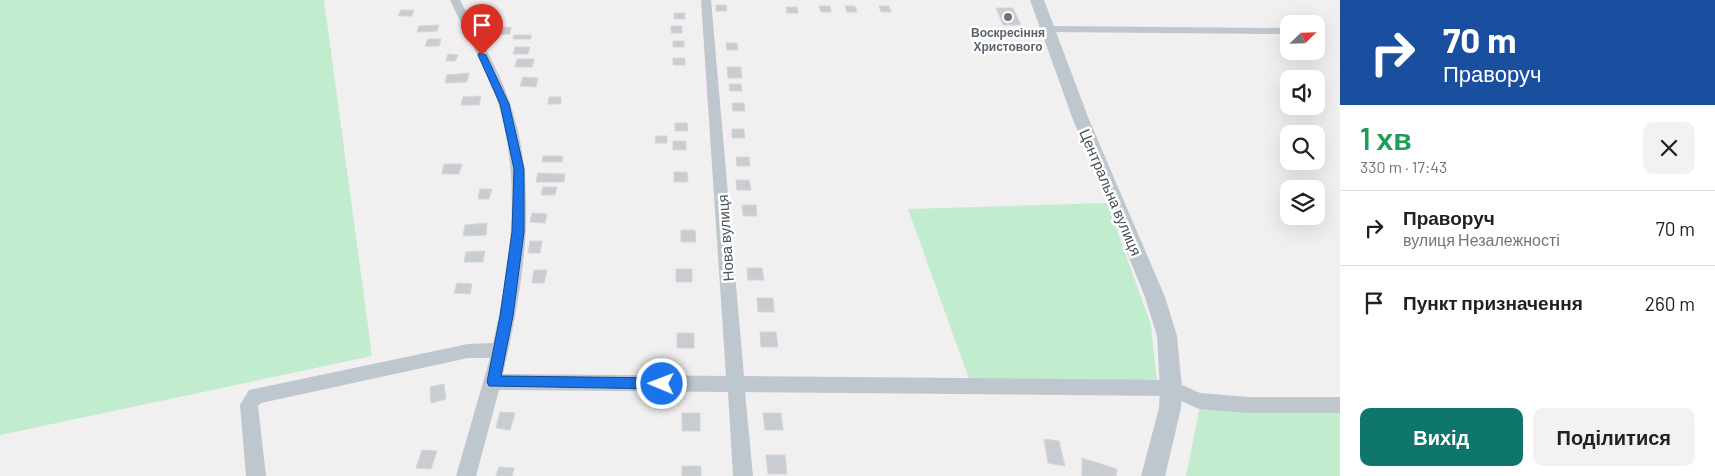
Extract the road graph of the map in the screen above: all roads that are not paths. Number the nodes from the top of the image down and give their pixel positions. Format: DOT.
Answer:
graph roads {
  1 [pos="455,0"];
  2 [pos="706,0"];
  3 [pos="1036,0"];
  4 [pos="1049,30"];
  5 [pos="1280,31"];
  6 [pos="500,350"];
  7 [pos="494,382"];
  8 [pos="736,384"];
  9 [pos="1172,388"];
  10 [pos="1340,405"];
  11 [pos="256,476"];
  12 [pos="466,476"];
  13 [pos="743,476"];
  14 [pos="1153,476"];
  1 -- 6 [label="street"];
  2 -- 8 [label="street, Нова вулиця"];
  3 -- 4 [label="street, Центральна вулиця"];
  4 -- 5 [label="lane"];
  4 -- 9 [label="street, Центральна вулиця"];
  6 -- 7 [label="street"];
  6 -- 11 [label="street"];
  7 -- 8 [label="street"];
  7 -- 12 [label="street"];
  8 -- 9 [label="street"];
  8 -- 13 [label="street, Нова вулиця"];
  9 -- 10 [label="street"];
  9 -- 14 [label="street, Центральна вулиця"];
}
